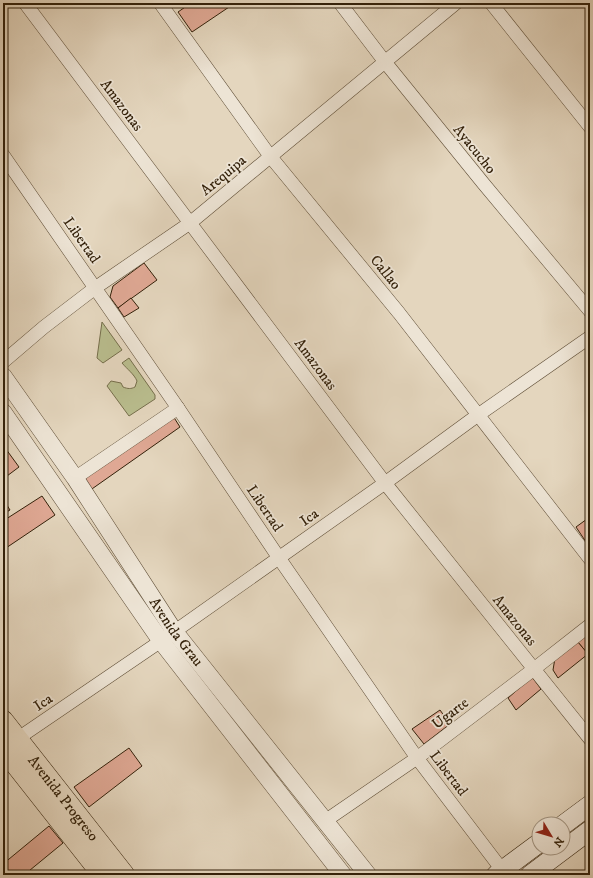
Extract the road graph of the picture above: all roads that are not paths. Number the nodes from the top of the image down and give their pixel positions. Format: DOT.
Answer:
graph roads {
  1 [pos="25,3"];
  2 [pos="160,3"];
  3 [pos="340,3"];
  4 [pos="456,3"];
  5 [pos="491,3"];
  6 [pos="386,62"];
  7 [pos="590,127"];
  8 [pos="3,155"];
  9 [pos="270,156"];
  10 [pos="190,223"];
  11 [pos="95,288"];
  12 [pos="590,311"];
  13 [pos="590,338"];
  14 [pos="3,362"];
  15 [pos="3,376"];
  16 [pos="178,408"];
  17 [pos="3,412"];
  18 [pos="478,415"];
  19 [pos="75,478"];
  20 [pos="385,483"];
  21 [pos="279,558"];
  22 [pos="590,559"];
  23 [pos="590,625"];
  24 [pos="168,636"];
  25 [pos="534,669"];
  26 [pos="3,721"];
  27 [pos="590,738"];
  28 [pos="8,741"];
  29 [pos="417,758"];
  30 [pos="590,805"];
  31 [pos="571,819"];
  32 [pos="325,821"];
  33 [pos="590,830"];
  34 [pos="531,849"];
  35 [pos="501,873"];
  36 [pos="103,875"];
  37 [pos="124,875"];
  38 [pos="343,875"];
  39 [pos="368,875"];
  40 [pos="530,875"];
  1 -- 10 [label="street, Amazonas"];
  2 -- 9 [label="street, Callao"];
  3 -- 6 [label="street, Ayacucho"];
  4 -- 6 [label="street, Arequipa"];
  5 -- 7 [label="street"];
  6 -- 9 [label="street, Arequipa"];
  6 -- 12 [label="street, Ayacucho"];
  8 -- 11 [label="street, Libertad"];
  9 -- 10 [label="street, Arequipa"];
  9 -- 18 [label="street, Callao"];
  10 -- 11 [label="street, Arequipa"];
  10 -- 20 [label="street, Amazonas"];
  11 -- 14 [label="street, Arequipa"];
  11 -- 16 [label="street, Libertad"];
  13 -- 18 [label="street, Ica"];
  15 -- 19 [label="street, Avenida Grau"];
  16 -- 19 [label="street"];
  16 -- 21 [label="street, Libertad"];
  17 -- 24 [label="street, Avenida Grau"];
  18 -- 20 [label="street, Ica"];
  18 -- 22 [label="street, Callao"];
  19 -- 24 [label="street, Avenida Grau"];
  20 -- 21 [label="street, Ica"];
  20 -- 25 [label="street, Amazonas"];
  21 -- 24 [label="street, Ica"];
  21 -- 29 [label="street, Libertad"];
  23 -- 25 [label="street, Ugarte"];
  24 -- 28 [label="street, Ica"];
  24 -- 32 [label="street, Avenida Grau"];
  24 -- 38 [label="street, Avenida Grau"];
  25 -- 27 [label="street, Amazonas"];
  25 -- 29 [label="street, Ugarte"];
  26 -- 28 [label="main road, Avenida Progreso"];
  28 -- 36 [label="main road, Avenida Progreso"];
  28 -- 37 [label="main road, Avenida Progreso"];
  29 -- 32 [label="street, Ugarte"];
  29 -- 35 [label="street, Libertad"];
  30 -- 31 [label="main road"];
  32 -- 39 [label="street, Avenida Grau"];
  33 -- 40 [label="main road"];
  34 -- 35 [label="main road"];
}
